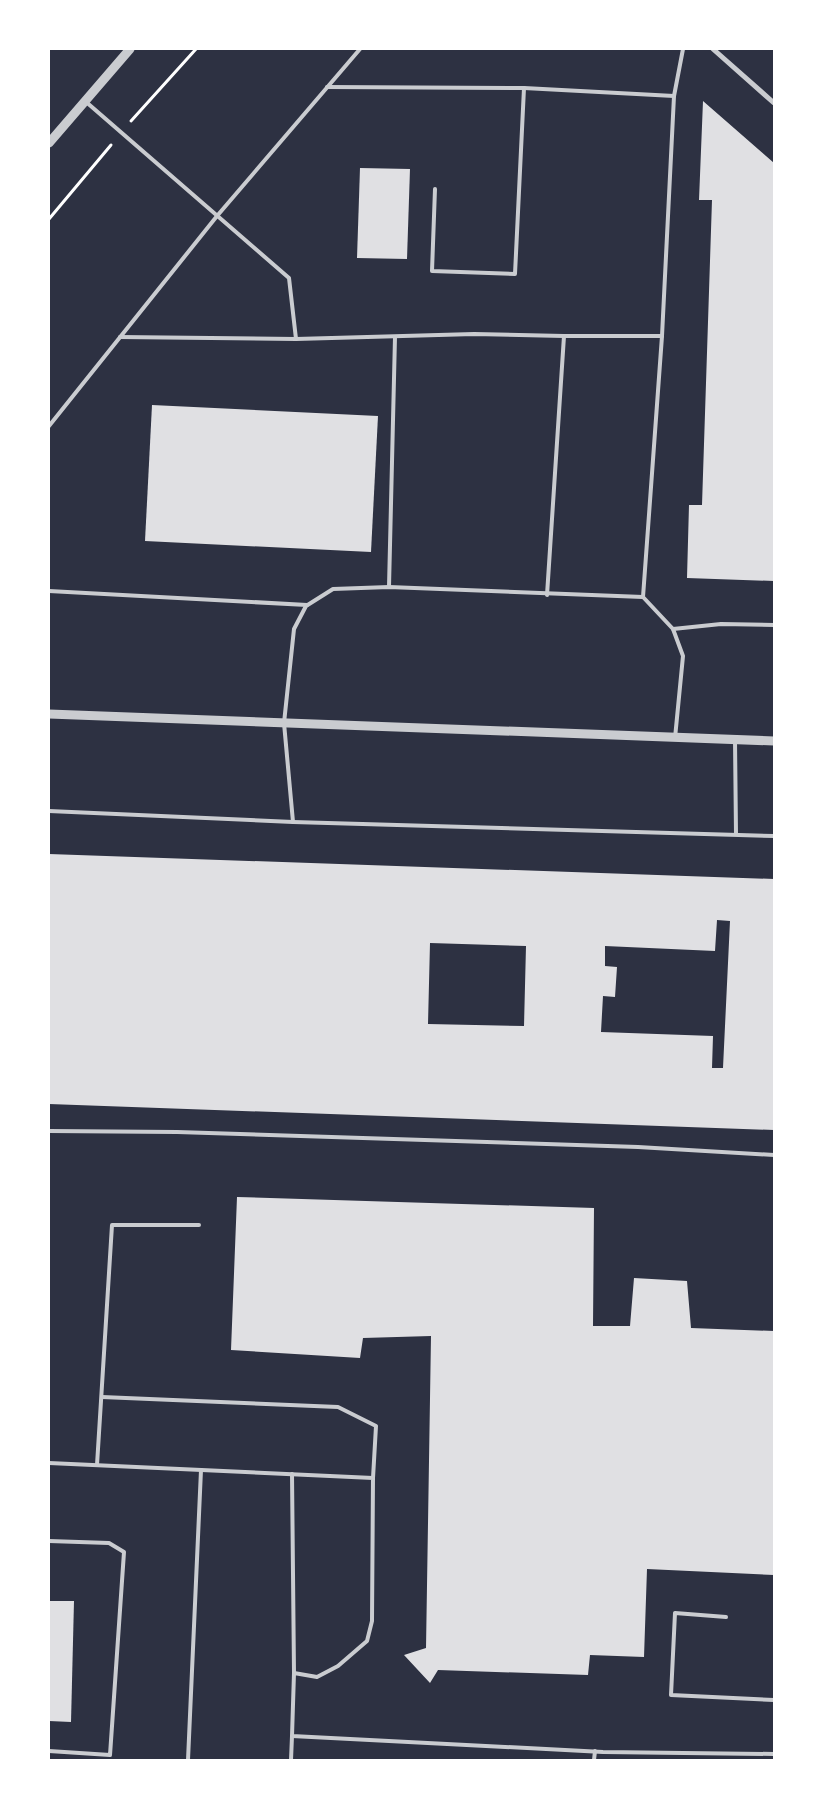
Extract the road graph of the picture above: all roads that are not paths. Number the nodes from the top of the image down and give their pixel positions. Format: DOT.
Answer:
graph roads {
  1 [pos="130,49"];
  2 [pos="360,49"];
  3 [pos="683,49"];
  4 [pos="713,49"];
  5 [pos="327,87"];
  6 [pos="524,88"];
  7 [pos="674,96"];
  8 [pos="85,101"];
  9 [pos="774,103"];
  10 [pos="49,143"];
  11 [pos="435,189"];
  12 [pos="217,216"];
  13 [pos="564,336"];
  14 [pos="662,336"];
  15 [pos="120,337"];
  16 [pos="395,337"];
  17 [pos="296,339"];
  18 [pos="49,426"];
  19 [pos="389,587"];
  20 [pos="49,591"];
  21 [pos="547,594"];
  22 [pos="643,597"];
  23 [pos="307,605"];
  24 [pos="774,625"];
  25 [pos="674,629"];
  26 [pos="49,714"];
  27 [pos="284,723"];
  28 [pos="675,738"];
  29 [pos="735,740"];
  30 [pos="774,741"];
  31 [pos="49,810"];
  32 [pos="293,822"];
  33 [pos="736,834"];
  34 [pos="774,836"];
  35 [pos="49,1131"];
  36 [pos="774,1155"];
  37 [pos="199,1226"];
  38 [pos="102,1397"];
  39 [pos="49,1463"];
  40 [pos="97,1465"];
  41 [pos="202,1470"];
  42 [pos="292,1474"];
  43 [pos="373,1478"];
  44 [pos="49,1541"];
  45 [pos="726,1617"];
  46 [pos="294,1673"];
  47 [pos="774,1700"];
  48 [pos="292,1736"];
  49 [pos="49,1751"];
  50 [pos="595,1751"];
  51 [pos="774,1754"];
  52 [pos="188,1760"];
  53 [pos="291,1760"];
  54 [pos="594,1760"];
  1 -- 8 [label="street"];
  2 -- 5 [label="lane"];
  3 -- 7 [label="lane"];
  4 -- 9 [label="street"];
  5 -- 6 [label="lane"];
  5 -- 12 [label="lane"];
  6 -- 7 [label="lane"];
  6 -- 11 [label="lane"];
  7 -- 14 [label="lane"];
  8 -- 10 [label="street"];
  8 -- 12 [label="lane"];
  12 -- 15 [label="lane"];
  12 -- 17 [label="lane"];
  13 -- 14 [label="lane"];
  13 -- 16 [label="lane"];
  13 -- 21 [label="lane"];
  14 -- 22 [label="lane"];
  15 -- 17 [label="lane"];
  15 -- 18 [label="lane"];
  16 -- 17 [label="lane"];
  16 -- 19 [label="lane"];
  19 -- 21 [label="lane"];
  19 -- 23 [label="lane"];
  20 -- 23 [label="lane"];
  21 -- 22 [label="lane"];
  22 -- 25 [label="lane"];
  23 -- 27 [label="lane"];
  24 -- 25 [label="lane"];
  25 -- 28 [label="lane"];
  26 -- 27 [label="street"];
  27 -- 28 [label="street"];
  27 -- 32 [label="lane"];
  28 -- 29 [label="street"];
  29 -- 30 [label="street"];
  29 -- 33 [label="lane"];
  31 -- 32 [label="lane"];
  32 -- 33 [label="lane"];
  33 -- 34 [label="lane"];
  35 -- 36 [label="lane"];
  37 -- 38 [label="lane"];
  38 -- 40 [label="lane"];
  38 -- 43 [label="lane"];
  39 -- 40 [label="lane"];
  40 -- 41 [label="lane"];
  41 -- 42 [label="lane"];
  41 -- 52 [label="lane"];
  42 -- 43 [label="lane"];
  42 -- 46 [label="lane"];
  43 -- 46 [label="lane"];
  44 -- 49 [label="lane"];
  45 -- 47 [label="lane"];
  46 -- 48 [label="lane"];
  48 -- 50 [label="lane"];
  48 -- 53 [label="lane"];
  50 -- 51 [label="lane"];
  50 -- 54 [label="lane"];
}
